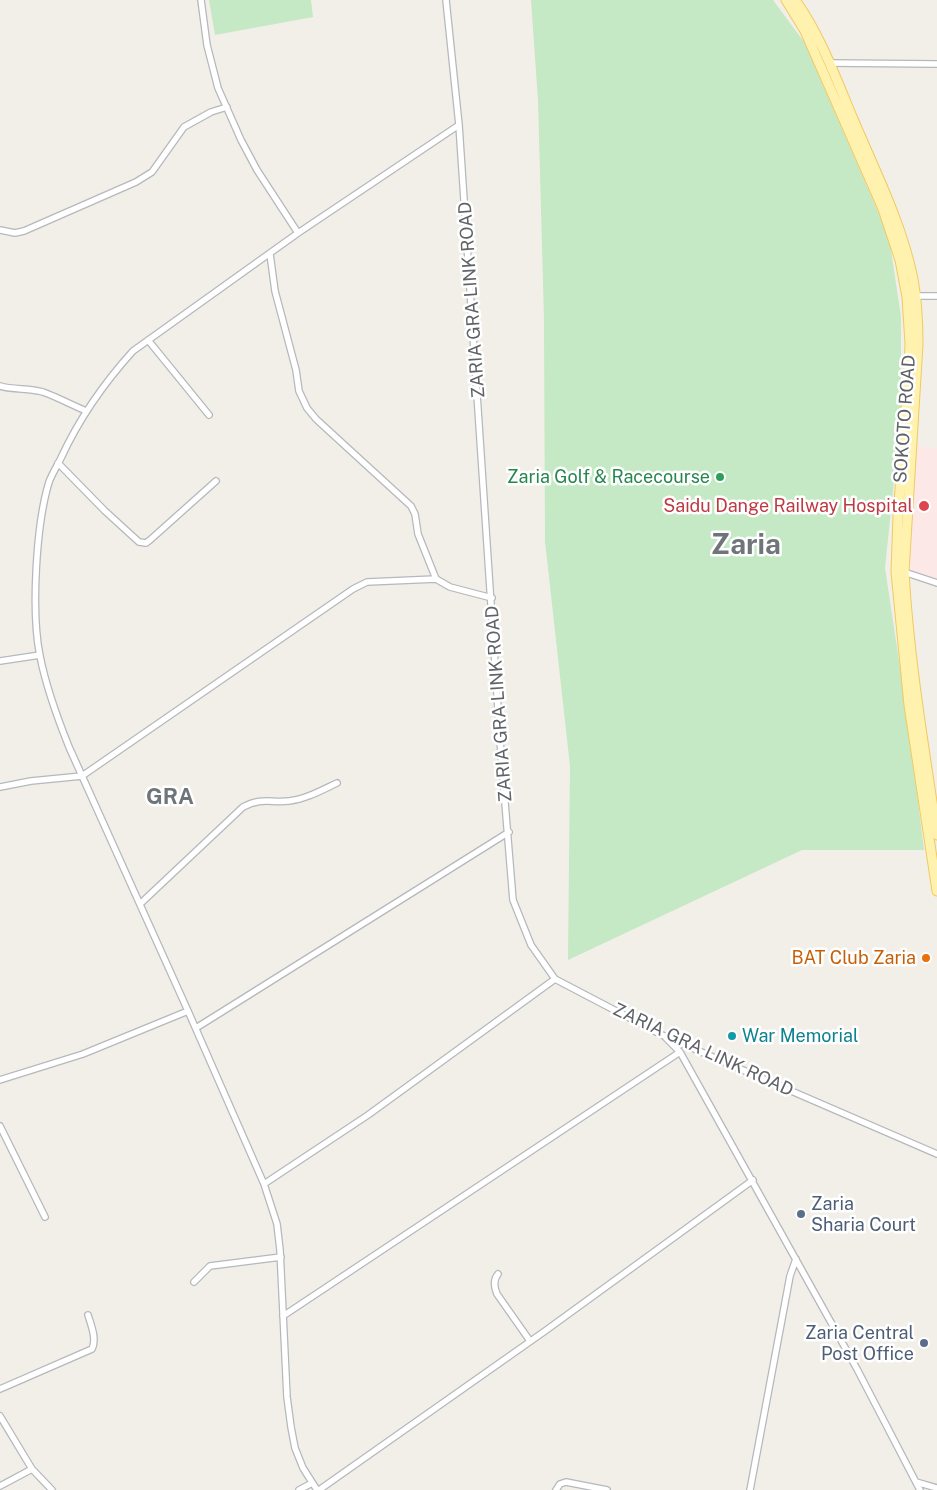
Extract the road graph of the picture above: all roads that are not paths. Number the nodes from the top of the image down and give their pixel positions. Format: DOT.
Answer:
graph roads {
  1 [pos="200,0"];
  2 [pos="446,0"];
  3 [pos="786,0"];
  4 [pos="795,0"];
  5 [pos="828,63"];
  6 [pos="937,64"];
  7 [pos="227,106"];
  8 [pos="460,125"];
  9 [pos="0,230"];
  10 [pos="298,233"];
  11 [pos="270,254"];
  12 [pos="915,296"];
  13 [pos="937,296"];
  14 [pos="148,340"];
  15 [pos="0,386"];
  16 [pos="86,411"];
  17 [pos="209,415"];
  18 [pos="58,462"];
  19 [pos="216,481"];
  20 [pos="904,572"];
  21 [pos="436,579"];
  22 [pos="937,583"];
  23 [pos="492,598"];
  24 [pos="40,655"];
  25 [pos="0,661"];
  26 [pos="82,776"];
  27 [pos="337,783"];
  28 [pos="0,787"];
  29 [pos="509,832"];
  30 [pos="937,834"];
  31 [pos="937,891"];
  32 [pos="140,904"];
  33 [pos="555,979"];
  34 [pos="188,1011"];
  35 [pos="196,1028"];
  36 [pos="662,1035"];
  37 [pos="680,1052"];
  38 [pos="0,1080"];
  39 [pos="0,1126"];
  40 [pos="937,1154"];
  41 [pos="753,1180"];
  42 [pos="264,1184"];
  43 [pos="45,1218"];
  44 [pos="281,1257"];
  45 [pos="796,1259"];
  46 [pos="498,1274"];
  47 [pos="194,1282"];
  48 [pos="88,1315"];
  49 [pos="283,1316"];
  50 [pos="530,1341"];
  51 [pos="0,1389"];
  52 [pos="0,1416"];
  53 [pos="32,1469"];
  54 [pos="916,1482"];
  55 [pos="312,1483"];
  56 [pos="0,1486"];
  57 [pos="937,1488"];
  58 [pos="52,1490"];
  59 [pos="299,1490"];
  60 [pos="318,1490"];
  61 [pos="556,1490"];
  62 [pos="607,1490"];
  63 [pos="750,1490"];
  64 [pos="920,1490"];
  1 -- 7 [label="street"];
  2 -- 8 [label="street, ZARIA GRA LINK ROAD"];
  3 -- 31 [label="main road, SOKOTO ROAD"];
  4 -- 5 [label="main road, SOKOTO ROAD"];
  5 -- 6 [label="street"];
  5 -- 12 [label="main road, SOKOTO ROAD"];
  7 -- 9 [label="street"];
  7 -- 10 [label="street"];
  8 -- 10 [label="street"];
  8 -- 23 [label="street, ZARIA GRA LINK ROAD"];
  10 -- 11 [label="street"];
  11 -- 14 [label="street"];
  11 -- 21 [label="street"];
  12 -- 13 [label="street"];
  12 -- 20 [label="main road, SOKOTO ROAD"];
  14 -- 16 [label="street"];
  14 -- 17 [label="street"];
  15 -- 16 [label="street"];
  16 -- 18 [label="street"];
  18 -- 19 [label="street"];
  18 -- 24 [label="street"];
  20 -- 22 [label="street"];
  20 -- 30 [label="main road, SOKOTO ROAD"];
  21 -- 23 [label="street"];
  21 -- 26 [label="street"];
  23 -- 29 [label="street, ZARIA GRA LINK ROAD"];
  24 -- 25 [label="street"];
  24 -- 26 [label="street"];
  26 -- 28 [label="street"];
  26 -- 32 [label="street"];
  27 -- 32 [label="street"];
  29 -- 33 [label="street, ZARIA GRA LINK ROAD"];
  29 -- 35 [label="street"];
  32 -- 34 [label="street"];
  33 -- 36 [label="street, ZARIA GRA LINK ROAD"];
  33 -- 42 [label="street"];
  34 -- 35 [label="street"];
  34 -- 38 [label="street"];
  35 -- 42 [label="street"];
  36 -- 37 [label="street"];
  36 -- 40 [label="street, ZARIA GRA LINK ROAD"];
  37 -- 41 [label="street"];
  37 -- 49 [label="street"];
  39 -- 43 [label="street"];
  41 -- 45 [label="street"];
  41 -- 50 [label="street"];
  42 -- 44 [label="street"];
  44 -- 47 [label="street"];
  44 -- 49 [label="street"];
  45 -- 54 [label="street"];
  45 -- 63 [label="street"];
  46 -- 50 [label="street"];
  48 -- 51 [label="street"];
  49 -- 55 [label="street"];
  50 -- 60 [label="street"];
  52 -- 53 [label="street"];
  53 -- 56 [label="street"];
  53 -- 58 [label="street"];
  54 -- 57 [label="street"];
  54 -- 64 [label="street"];
  55 -- 59 [label="street"];
  55 -- 60 [label="street"];
  61 -- 62 [label="street"];
}
